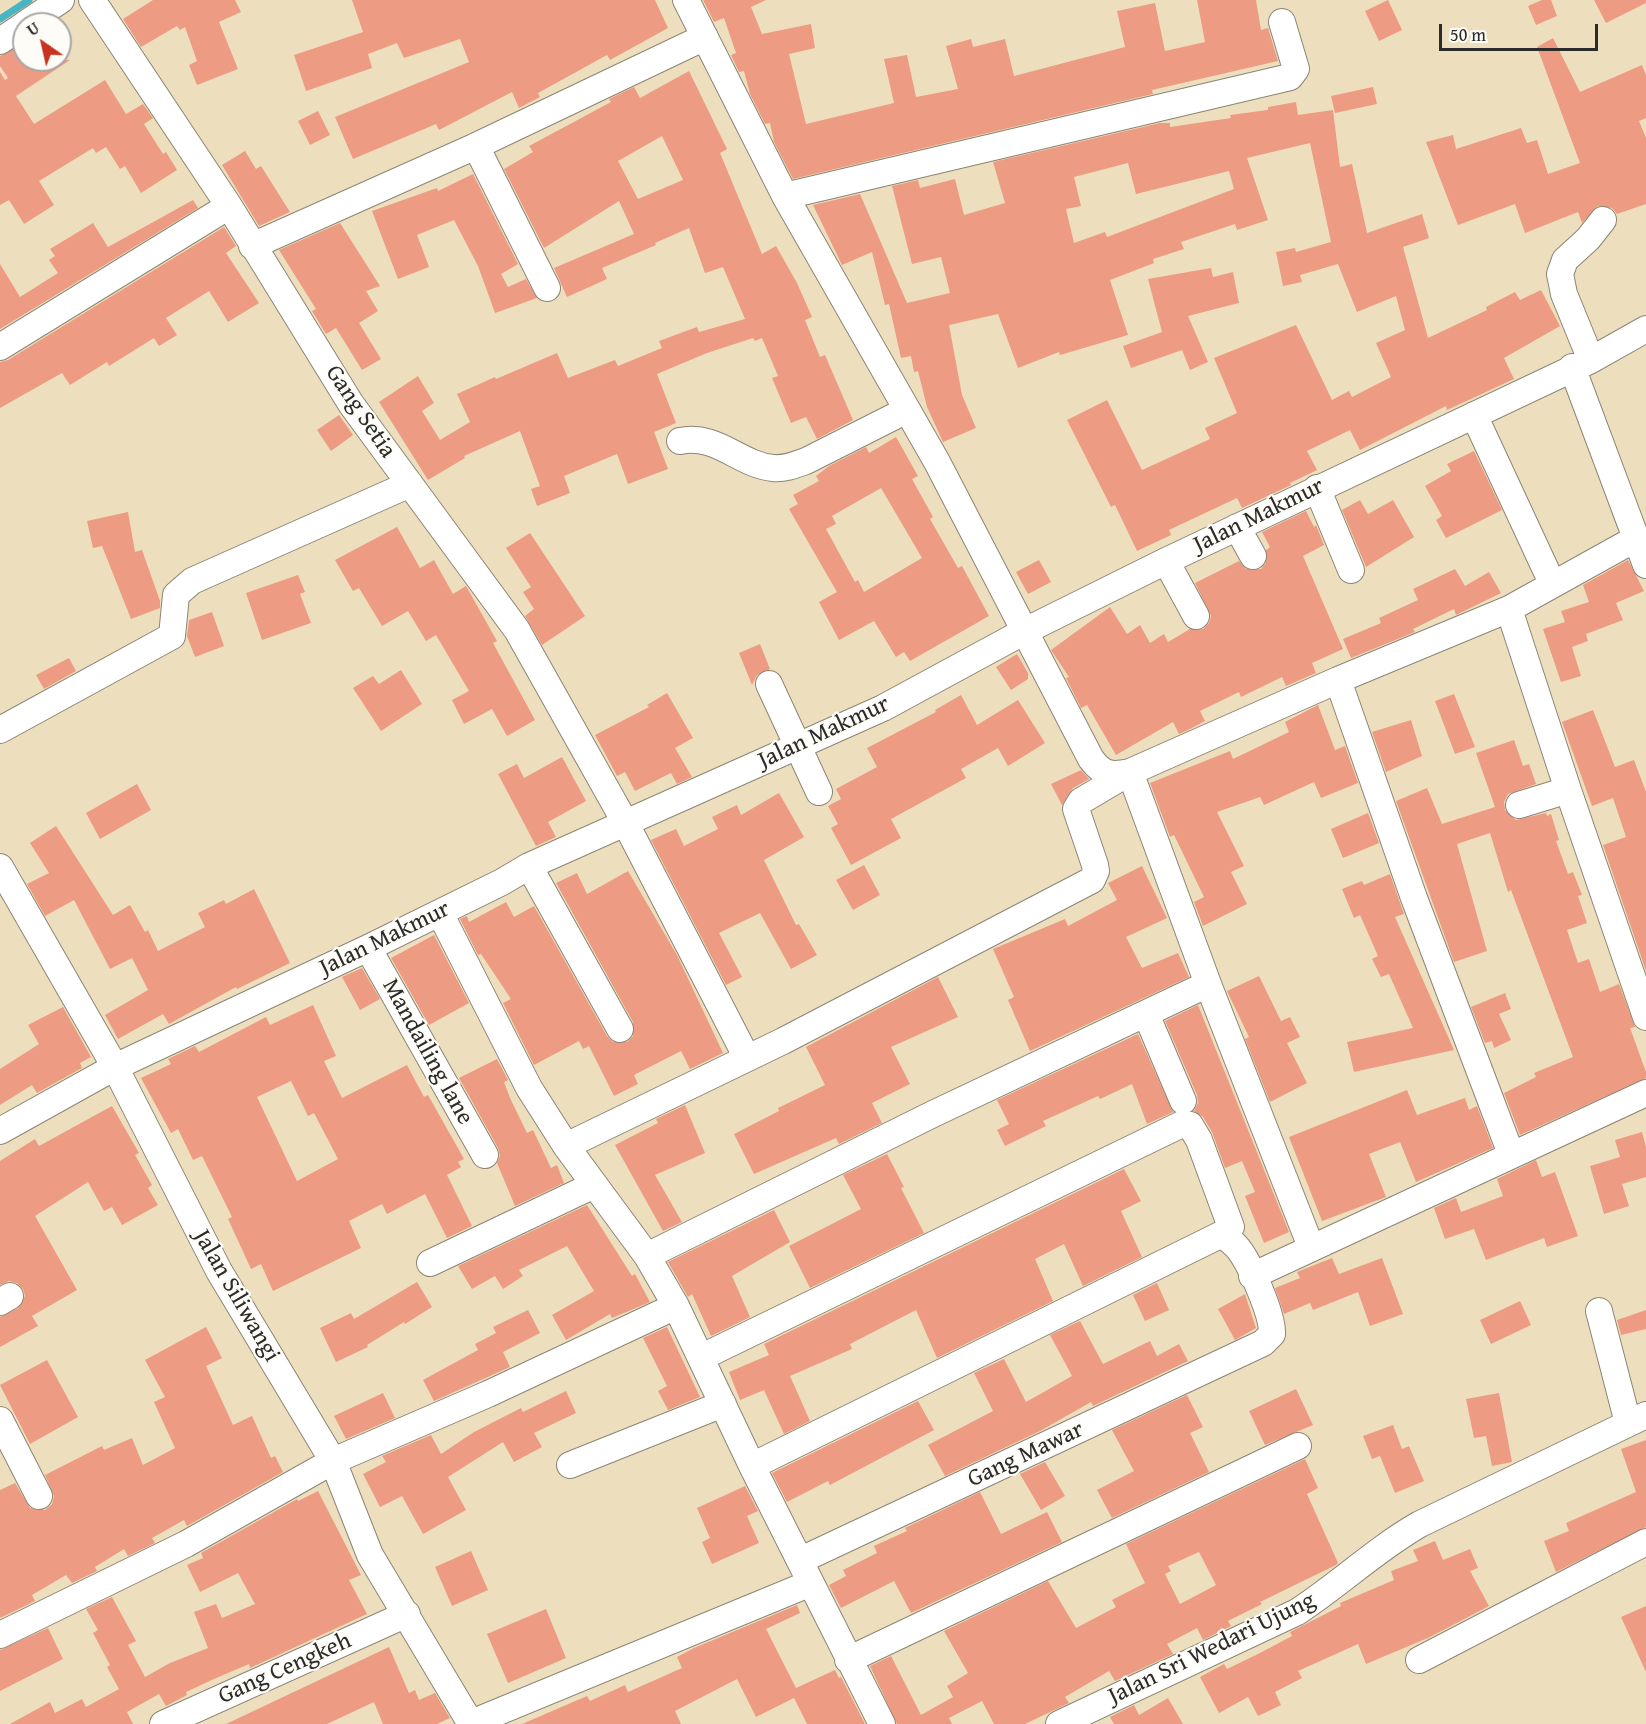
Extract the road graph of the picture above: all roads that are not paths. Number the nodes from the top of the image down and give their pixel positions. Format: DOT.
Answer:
graph roads {
  1 [pos="61,0"];
  2 [pos="92,0"];
  3 [pos="686,0"];
  4 [pos="43,12"];
  5 [pos="1282,22"];
  6 [pos="705,37"];
  7 [pos="477,146"];
  8 [pos="785,196"];
  9 [pos="229,206"];
  10 [pos="1603,220"];
  11 [pos="252,246"];
  12 [pos="547,288"];
  13 [pos="1646,329"];
  14 [pos="0,346"];
  15 [pos="1581,363"];
  16 [pos="907,410"];
  17 [pos="1474,415"];
  18 [pos="680,441"];
  19 [pos="410,484"];
  20 [pos="1317,488"];
  21 [pos="1237,527"];
  22 [pos="1635,539"];
  23 [pos="1252,556"];
  24 [pos="1166,561"];
  25 [pos="1646,565"];
  26 [pos="1351,570"];
  27 [pos="1552,583"];
  28 [pos="1509,609"];
  29 [pos="1196,616"];
  30 [pos="1025,631"];
  31 [pos="1338,680"];
  32 [pos="769,684"];
  33 [pos="0,730"];
  34 [pos="795,746"];
  35 [pos="1130,772"];
  36 [pos="1568,790"];
  37 [pos="819,792"];
  38 [pos="1519,805"];
  39 [pos="626,824"];
  40 [pos="529,866"];
  41 [pos="0,867"];
  42 [pos="440,913"];
  43 [pos="368,948"];
  44 [pos="1208,984"];
  45 [pos="1146,1014"];
  46 [pos="1646,1017"];
  47 [pos="620,1029"];
  48 [pos="747,1058"];
  49 [pos="115,1067"];
  50 [pos="1646,1093"];
  51 [pos="1183,1101"];
  52 [pos="0,1131"];
  53 [pos="566,1146"];
  54 [pos="1511,1154"];
  55 [pos="485,1155"];
  56 [pos="594,1185"];
  57 [pos="1222,1234"];
  58 [pos="1311,1247"];
  59 [pos="647,1256"];
  60 [pos="430,1263"];
  61 [pos="1252,1276"];
  62 [pos="676,1306"];
  63 [pos="1599,1311"];
  64 [pos="702,1357"];
  65 [pos="723,1404"];
  66 [pos="1641,1419"];
  67 [pos="0,1420"];
  68 [pos="1298,1446"];
  69 [pos="333,1461"];
  70 [pos="570,1466"];
  71 [pos="752,1466"];
  72 [pos="39,1496"];
  73 [pos="1646,1542"];
  74 [pos="801,1560"];
  75 [pos="811,1583"];
  76 [pos="407,1614"];
  77 [pos="0,1635"];
  78 [pos="848,1660"];
  79 [pos="1419,1660"];
  80 [pos="163,1724"];
  81 [pos="470,1724"];
  82 [pos="882,1724"];
  83 [pos="1059,1724"];
  1 -- 4 [label="street"];
  2 -- 9 [label="street, Gang Setia"];
  3 -- 6 [label="street"];
  5 -- 8 [label="street"];
  6 -- 7 [label="street"];
  6 -- 8 [label="street"];
  7 -- 11 [label="street"];
  7 -- 12 [label="street"];
  8 -- 16 [label="street"];
  9 -- 11 [label="street, Gang Setia"];
  9 -- 14 [label="street"];
  10 -- 15 [label="street"];
  11 -- 19 [label="street, Gang Setia"];
  13 -- 15 [label="street, Jalan Makmur"];
  15 -- 17 [label="street, Jalan Makmur"];
  15 -- 22 [label="street"];
  16 -- 18 [label="street"];
  16 -- 30 [label="street"];
  17 -- 20 [label="street, Jalan Makmur"];
  17 -- 27 [label="street"];
  19 -- 33 [label="street"];
  19 -- 39 [label="street, Gang Setia"];
  20 -- 21 [label="street, Jalan Makmur"];
  20 -- 26 [label="street"];
  21 -- 23 [label="street"];
  21 -- 24 [label="street, Jalan Makmur"];
  22 -- 25 [label="street"];
  22 -- 27 [label="street"];
  24 -- 29 [label="street"];
  24 -- 30 [label="street, Jalan Makmur"];
  27 -- 28 [label="street"];
  28 -- 31 [label="street"];
  28 -- 36 [label="street"];
  30 -- 34 [label="street, Jalan Makmur"];
  30 -- 35 [label="street"];
  31 -- 35 [label="street"];
  31 -- 54 [label="street"];
  32 -- 34 [label="street"];
  34 -- 37 [label="street"];
  34 -- 39 [label="street, Jalan Makmur"];
  35 -- 44 [label="street"];
  35 -- 48 [label="street"];
  36 -- 38 [label="street"];
  36 -- 46 [label="street"];
  39 -- 40 [label="street, Jalan Makmur"];
  39 -- 48 [label="street, Gang Setia"];
  40 -- 42 [label="street, Jalan Makmur"];
  40 -- 47 [label="street"];
  41 -- 49 [label="street, Jalan Siliwangi"];
  42 -- 43 [label="street, Jalan Makmur"];
  42 -- 53 [label="street"];
  43 -- 49 [label="street, Jalan Makmur"];
  43 -- 55 [label="street, Mandailing lane"];
  44 -- 45 [label="street"];
  44 -- 58 [label="street"];
  45 -- 51 [label="street"];
  45 -- 59 [label="street"];
  48 -- 53 [label="street"];
  49 -- 52 [label="street, Jalan Makmur"];
  49 -- 69 [label="street, Jalan Siliwangi"];
  50 -- 54 [label="street"];
  53 -- 56 [label="street"];
  54 -- 58 [label="street"];
  56 -- 59 [label="street"];
  56 -- 60 [label="street"];
  57 -- 61 [label="street"];
  57 -- 64 [label="street"];
  57 -- 71 [label="street"];
  58 -- 61 [label="street"];
  59 -- 62 [label="street"];
  61 -- 74 [label="street, Gang Mawar"];
  62 -- 64 [label="street"];
  62 -- 69 [label="street"];
  63 -- 66 [label="street"];
  64 -- 65 [label="street"];
  65 -- 70 [label="street"];
  65 -- 71 [label="street"];
  66 -- 83 [label="street, Jalan Sri Wedari Ujung"];
  67 -- 72 [label="street"];
  68 -- 78 [label="street"];
  69 -- 76 [label="street, Jalan Siliwangi"];
  69 -- 77 [label="street"];
  71 -- 74 [label="street"];
  73 -- 79 [label="street"];
  74 -- 75 [label="street"];
  75 -- 78 [label="street"];
  75 -- 81 [label="street"];
  76 -- 80 [label="street, Gang Cengkeh"];
  76 -- 81 [label="street, Jalan Siliwangi"];
  78 -- 82 [label="street"];
}
